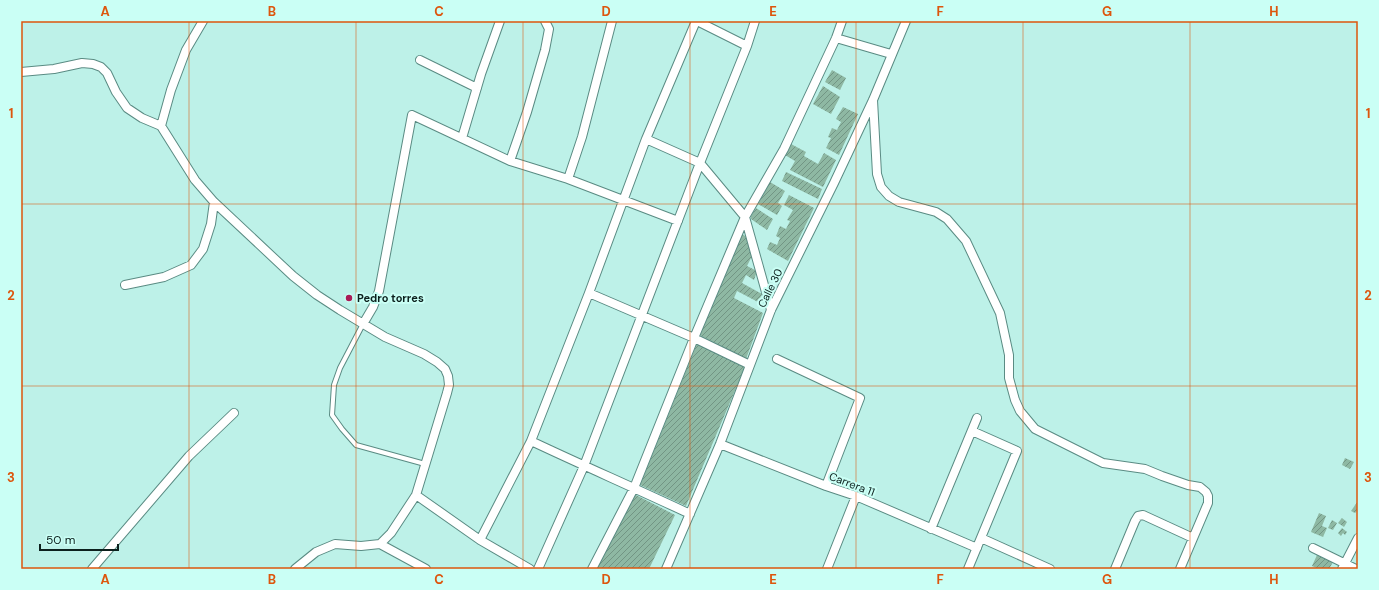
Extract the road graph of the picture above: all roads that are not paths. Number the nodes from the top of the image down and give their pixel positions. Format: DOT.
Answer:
graph roads {
  1 [pos="203,21"];
  2 [pos="500,21"];
  3 [pos="545,21"];
  4 [pos="612,21"];
  5 [pos="696,21"];
  6 [pos="755,21"];
  7 [pos="842,21"];
  8 [pos="906,21"];
  9 [pos="836,38"];
  10 [pos="747,46"];
  11 [pos="891,54"];
  12 [pos="420,60"];
  13 [pos="21,72"];
  14 [pos="477,88"];
  15 [pos="873,100"];
  16 [pos="161,126"];
  17 [pos="462,138"];
  18 [pos="646,140"];
  19 [pos="510,161"];
  20 [pos="700,163"];
  21 [pos="568,179"];
  22 [pos="623,199"];
  23 [pos="214,202"];
  24 [pos="745,217"];
  25 [pos="678,221"];
  26 [pos="125,285"];
  27 [pos="589,293"];
  28 [pos="771,310"];
  29 [pos="642,316"];
  30 [pos="363,324"];
  31 [pos="694,338"];
  32 [pos="777,359"];
  33 [pos="750,365"];
  34 [pos="234,413"];
  35 [pos="977,418"];
  36 [pos="972,431"];
  37 [pos="531,441"];
  38 [pos="720,444"];
  39 [pos="426,464"];
  40 [pos="584,466"];
  41 [pos="826,486"];
  42 [pos="634,488"];
  43 [pos="416,495"];
  44 [pos="856,496"];
  45 [pos="690,514"];
  46 [pos="931,529"];
  47 [pos="981,538"];
  48 [pos="1193,538"];
  49 [pos="1358,538"];
  50 [pos="480,540"];
  51 [pos="380,544"];
  52 [pos="976,548"];
  53 [pos="1313,548"];
  54 [pos="1343,566"];
  55 [pos="92,569"];
  56 [pos="295,569"];
  57 [pos="426,569"];
  58 [pos="530,569"];
  59 [pos="538,569"];
  60 [pos="592,569"];
  61 [pos="666,569"];
  62 [pos="827,569"];
  63 [pos="968,569"];
  64 [pos="1050,569"];
  65 [pos="1115,569"];
  66 [pos="1180,569"];
  67 [pos="1356,569"];
  1 -- 16 [label="street"];
  2 -- 14 [label="street"];
  3 -- 19 [label="street"];
  4 -- 21 [label="street"];
  5 -- 10 [label="street"];
  5 -- 18 [label="street"];
  6 -- 10 [label="street"];
  7 -- 9 [label="street"];
  8 -- 11 [label="street, Calle 30"];
  9 -- 11 [label="street"];
  9 -- 24 [label="street"];
  10 -- 20 [label="street"];
  11 -- 15 [label="street, Calle 30"];
  12 -- 14 [label="street"];
  13 -- 16 [label="street"];
  14 -- 17 [label="street"];
  15 -- 28 [label="street, Calle 30"];
  15 -- 48 [label="street"];
  16 -- 23 [label="street"];
  17 -- 19 [label="street"];
  17 -- 30 [label="street"];
  18 -- 20 [label="street"];
  18 -- 22 [label="street"];
  19 -- 21 [label="street"];
  20 -- 24 [label="street"];
  20 -- 25 [label="street"];
  21 -- 22 [label="street"];
  22 -- 25 [label="street"];
  22 -- 27 [label="street"];
  23 -- 26 [label="street"];
  23 -- 30 [label="street"];
  24 -- 28 [label="street"];
  24 -- 31 [label="street"];
  25 -- 29 [label="street"];
  27 -- 29 [label="street"];
  27 -- 37 [label="street"];
  28 -- 33 [label="street, Calle 30"];
  29 -- 31 [label="street"];
  29 -- 40 [label="street"];
  30 -- 39 [label="street"];
  30 -- 39 [label="lane"];
  31 -- 33 [label="street"];
  31 -- 42 [label="street"];
  32 -- 41 [label="street"];
  33 -- 38 [label="street, Calle 30"];
  34 -- 55 [label="street"];
  35 -- 36 [label="street"];
  36 -- 46 [label="street"];
  36 -- 47 [label="street"];
  37 -- 40 [label="street"];
  37 -- 50 [label="street"];
  38 -- 41 [label="street, Carrera 11"];
  38 -- 45 [label="street, Calle 30"];
  39 -- 43 [label="street"];
  40 -- 42 [label="street"];
  40 -- 59 [label="street"];
  41 -- 44 [label="street, Carrera 11"];
  42 -- 45 [label="street"];
  42 -- 60 [label="street"];
  43 -- 50 [label="street"];
  43 -- 51 [label="street"];
  44 -- 46 [label="street, Carrera 11"];
  44 -- 62 [label="street"];
  45 -- 61 [label="street, Calle 30"];
  46 -- 52 [label="street, Carrera 11"];
  47 -- 52 [label="street"];
  47 -- 64 [label="street"];
  48 -- 65 [label="street"];
  48 -- 66 [label="street"];
  49 -- 54 [label="street"];
  50 -- 58 [label="street"];
  51 -- 56 [label="street"];
  51 -- 57 [label="street"];
  52 -- 63 [label="street"];
  53 -- 54 [label="street"];
  54 -- 67 [label="street"];
}
